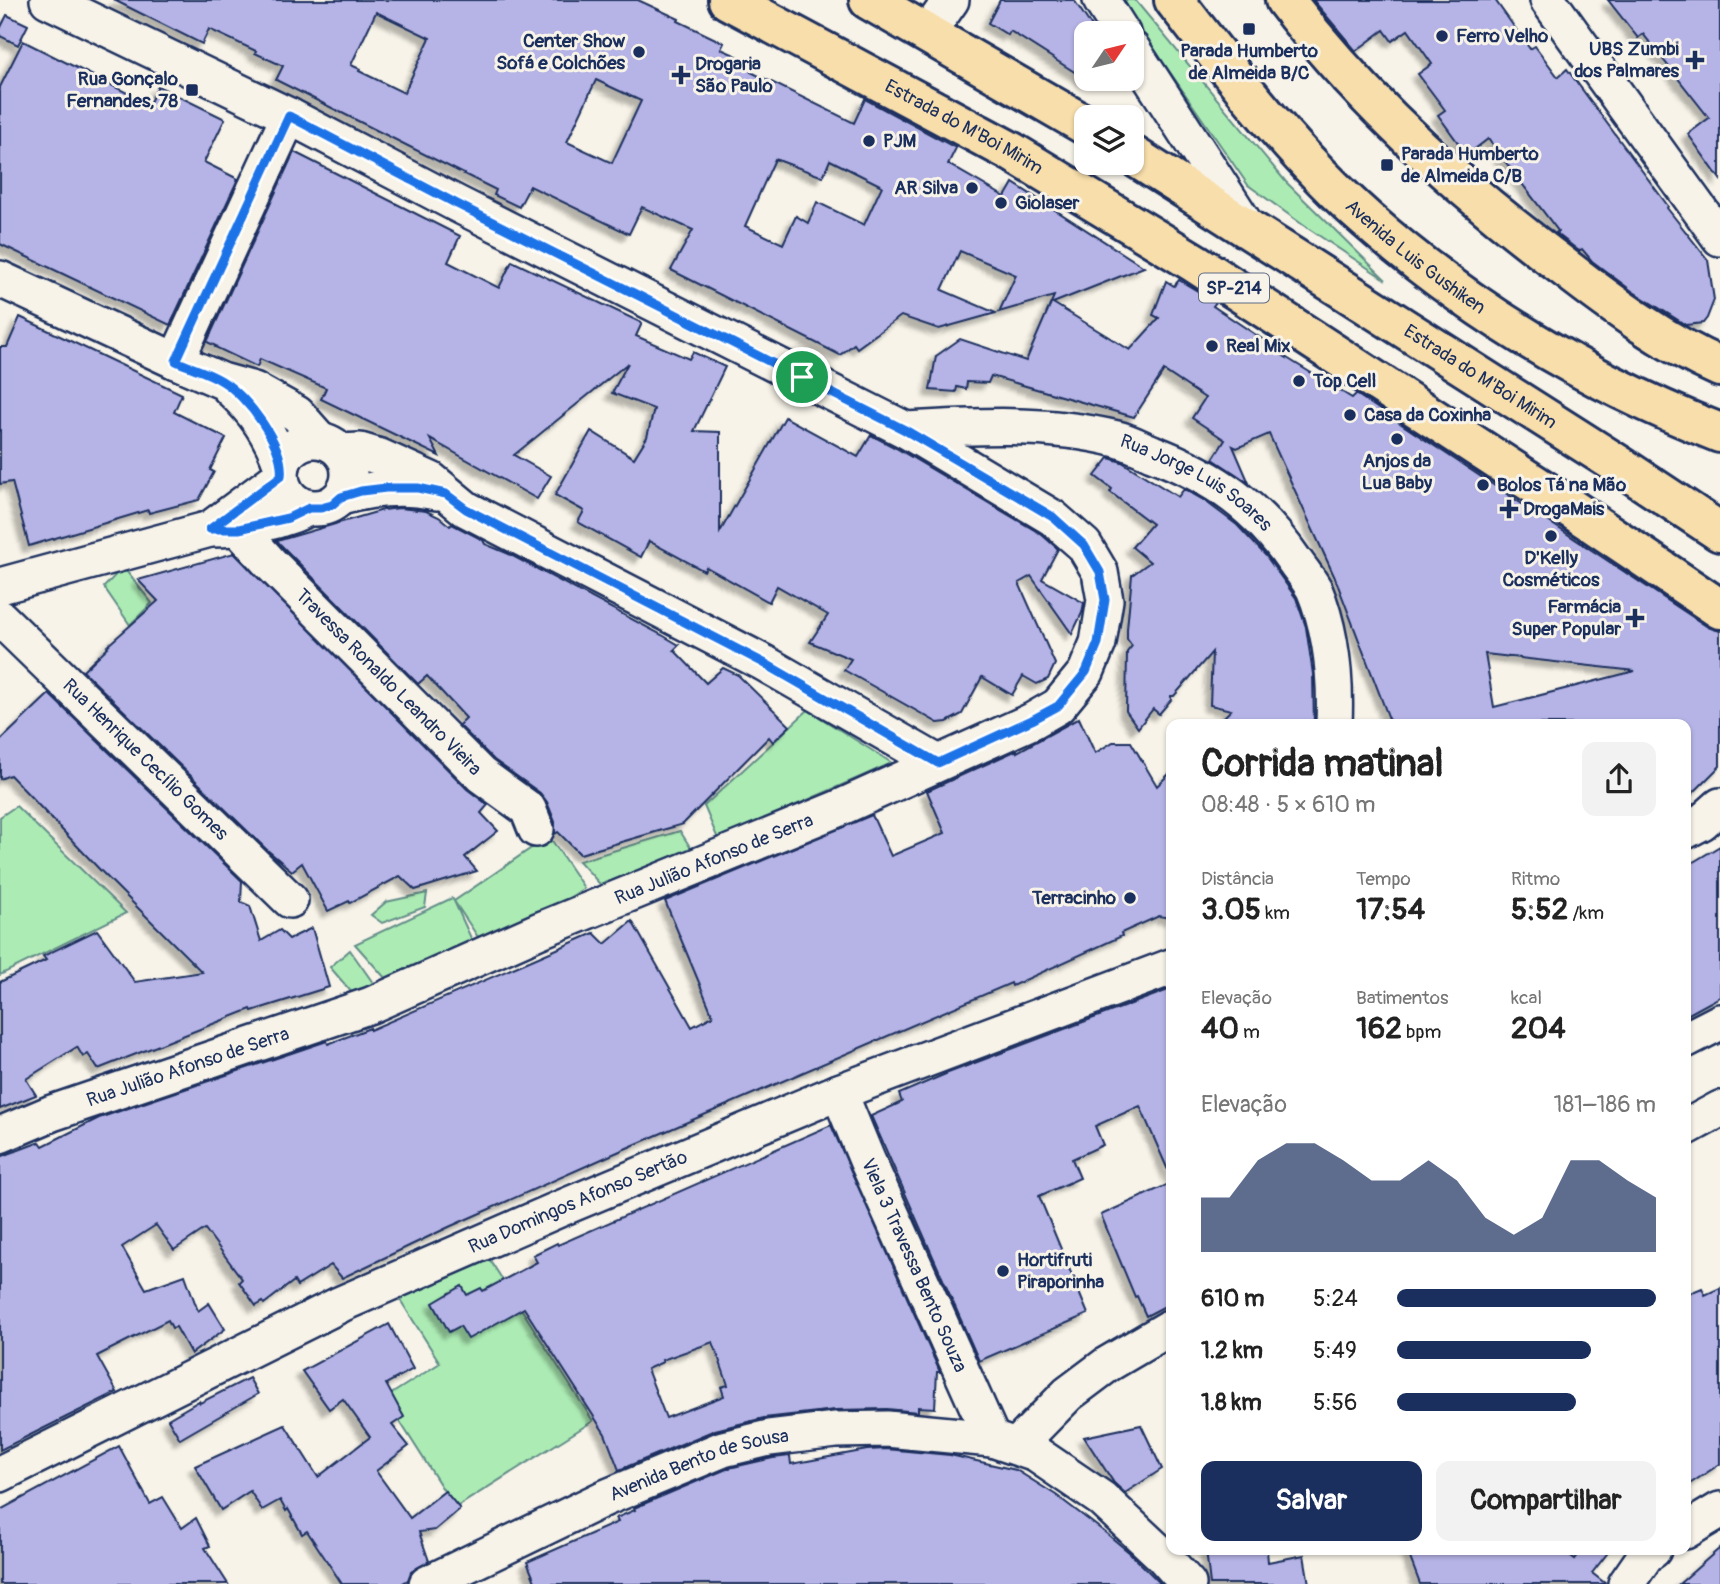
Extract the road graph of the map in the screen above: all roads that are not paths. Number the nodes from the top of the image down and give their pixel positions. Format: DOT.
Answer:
graph roads {
  1 [pos="48,0"];
  2 [pos="728,0"];
  3 [pos="869,0"];
  4 [pos="951,0"];
  5 [pos="1101,0"];
  6 [pos="1174,0"];
  7 [pos="1285,0"];
  8 [pos="1548,0"];
  9 [pos="1114,21"];
  10 [pos="928,33"];
  11 [pos="1144,68"];
  12 [pos="289,116"];
  13 [pos="1074,118"];
  14 [pos="1144,163"];
  15 [pos="1247,227"];
  16 [pos="1720,238"];
  17 [pos="0,279"];
  18 [pos="1704,356"];
  19 [pos="176,361"];
  20 [pos="222,381"];
  21 [pos="905,430"];
  22 [pos="1720,433"];
  23 [pos="330,446"];
  24 [pos="282,471"];
  25 [pos="446,494"];
  26 [pos="325,503"];
  27 [pos="225,529"];
  28 [pos="1720,532"];
  29 [pos="0,586"];
  30 [pos="1720,609"];
  31 [pos="0,618"];
  32 [pos="1334,719"];
  33 [pos="938,763"];
  34 [pos="1720,807"];
  35 [pos="1691,828"];
  36 [pos="536,830"];
  37 [pos="290,900"];
  38 [pos="1166,969"];
  39 [pos="1720,1022"];
  40 [pos="1691,1037"];
  41 [pos="839,1091"];
  42 [pos="1720,1110"];
  43 [pos="1691,1125"];
  44 [pos="0,1135"];
  45 [pos="1166,1330"];
  46 [pos="1005,1442"];
  47 [pos="0,1474"];
  48 [pos="1720,1510"];
  49 [pos="1691,1527"];
  50 [pos="1644,1555"];
  51 [pos="427,1584"];
  52 [pos="1188,1584"];
  53 [pos="1626,1584"];
  1 -- 12 [label="street, Rua Julião Afonso de Serra"];
  2 -- 30 [label="main road, Estrada do M'Boi Mirim / SP-214"];
  3 -- 10 [label="main road"];
  4 -- 10 [label="street"];
  5 -- 9 [label="street"];
  6 -- 22 [label="main road, Avenida Luis Gushiken"];
  7 -- 18 [label="main road"];
  8 -- 16 [label="street"];
  10 -- 13 [label="main road"];
  11 -- 15 [label="street"];
  12 -- 19 [label="street"];
  12 -- 21 [label="street, Rua Julião Afonso de Serra"];
  14 -- 15 [label="main road, Estrada do M'Boi Mirim / SP-214"];
  15 -- 28 [label="main road, Estrada do M'Boi Mirim / SP-214"];
  17 -- 19 [label="street"];
  19 -- 20 [label="street"];
  20 -- 23 [label="street"];
  20 -- 24 [label="street"];
  21 -- 32 [label="street, Rua Jorge Luis Soares"];
  21 -- 33 [label="street, Rua Julião Afonso de Serra"];
  23 -- 24 [label="street"];
  23 -- 25 [label="street"];
  23 -- 26 [label="street"];
  24 -- 26 [label="street"];
  24 -- 27 [label="street"];
  25 -- 26 [label="street"];
  25 -- 33 [label="street"];
  26 -- 27 [label="street"];
  27 -- 29 [label="street"];
  27 -- 36 [label="street, Travessa Ronaldo Leandro Vieira"];
  31 -- 37 [label="street, Rua Henrique Cecílio Gomes"];
  33 -- 44 [label="street, Rua Julião Afonso de Serra"];
  34 -- 35 [label="street"];
  38 -- 41 [label="street, Rua Domingos Afonso Sertão"];
  39 -- 40 [label="street"];
  41 -- 46 [label="street, Viela 3 Travessa Bento Souza"];
  41 -- 47 [label="street, Rua Domingos Afonso Sertão"];
  42 -- 43 [label="street"];
  45 -- 46 [label="street"];
  46 -- 51 [label="street, Avenida Bento de Sousa"];
  46 -- 52 [label="street, Avenida Bento de Sousa"];
  48 -- 49 [label="street"];
  50 -- 53 [label="street"];
}
